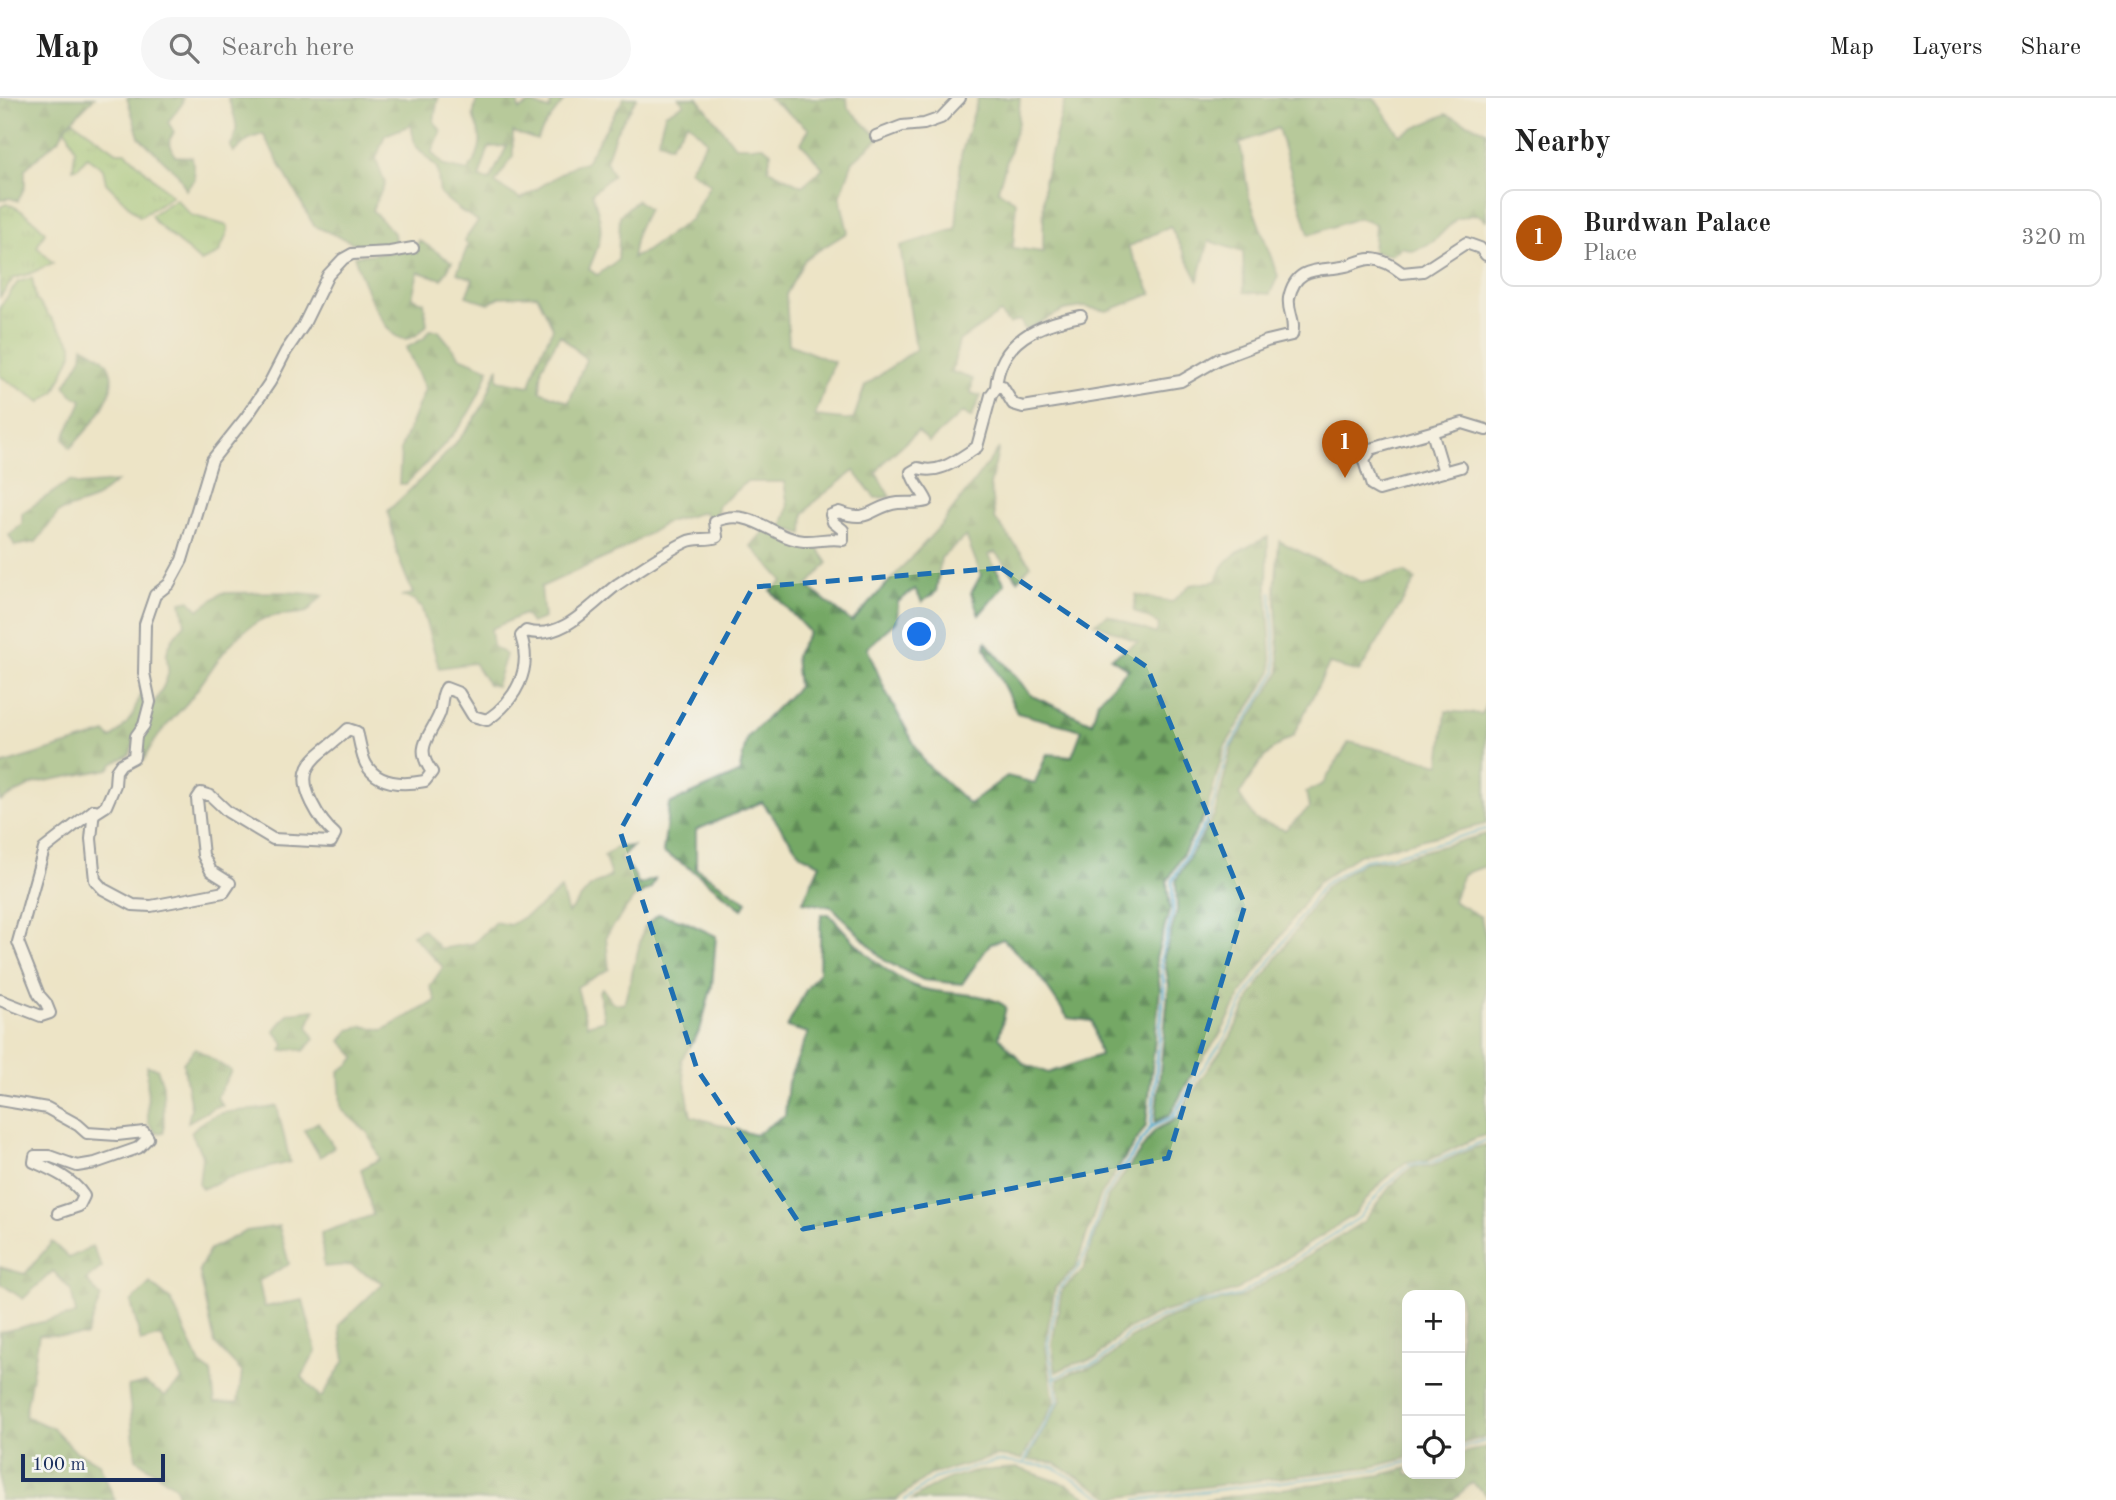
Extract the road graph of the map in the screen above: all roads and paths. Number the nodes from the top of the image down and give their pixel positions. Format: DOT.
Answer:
graph roads {
  1 [pos="960,98"];
  2 [pos="876,136"];
  3 [pos="413,248"];
  4 [pos="1486,255"];
  5 [pos="1081,316"];
  6 [pos="996,388"];
  7 [pos="1486,430"];
  8 [pos="1432,432"];
  9 [pos="1461,467"];
  10 [pos="1444,472"];
  11 [pos="94,810"];
  12 [pos="0,1000"];
  13 [pos="0,1100"];
  14 [pos="58,1213"];
  1 -- 2 [label="street"];
  3 -- 11 [label="street"];
  4 -- 6 [label="street"];
  5 -- 6 [label="street"];
  6 -- 11 [label="street"];
  7 -- 8 [label="street"];
  8 -- 10 [label="street"];
  8 -- 10 [label="street"];
  9 -- 10 [label="street"];
  11 -- 12 [label="street"];
  13 -- 14 [label="street"];
}
